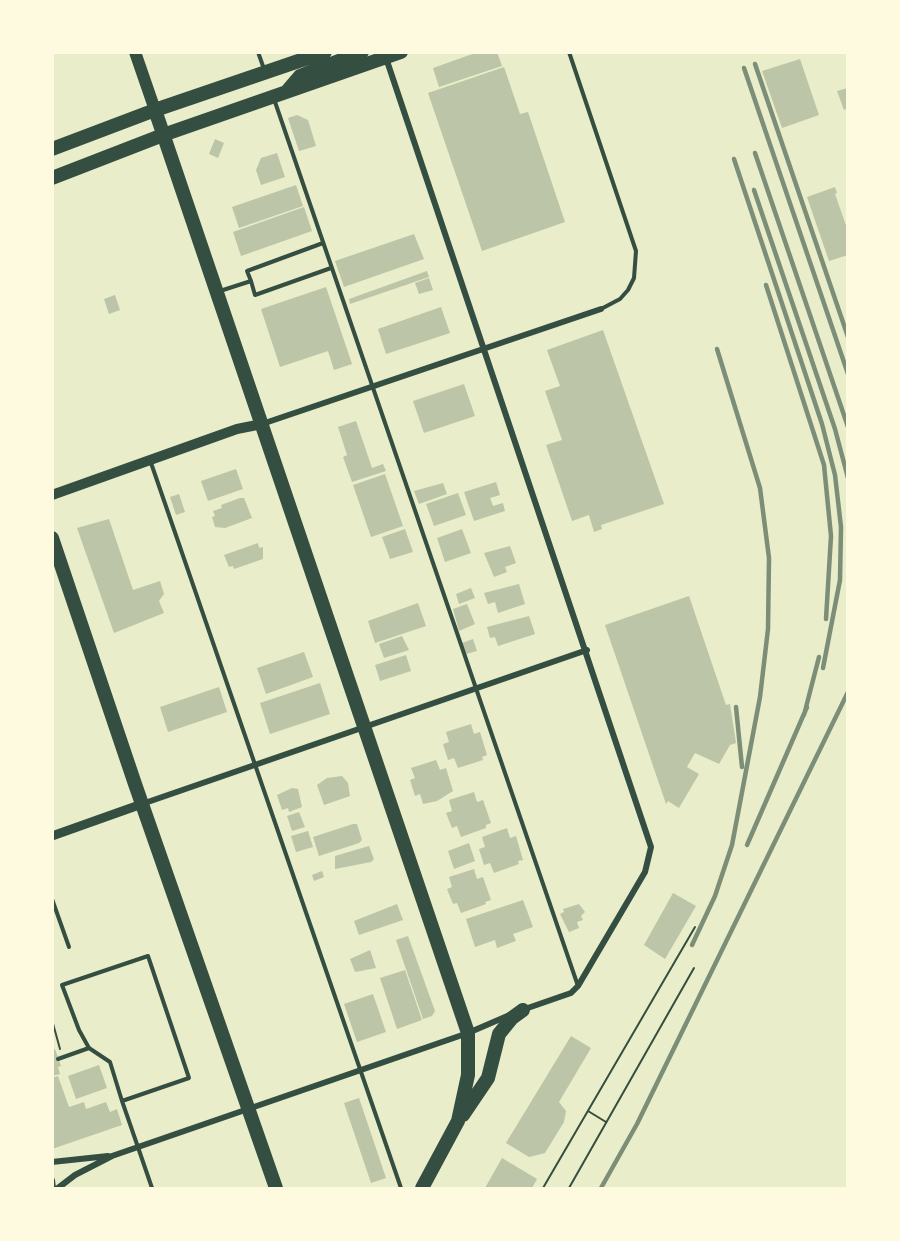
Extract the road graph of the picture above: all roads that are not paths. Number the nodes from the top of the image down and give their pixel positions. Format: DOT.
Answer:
graph roads {
  1 [pos="135,52"];
  2 [pos="258,52"];
  3 [pos="325,52"];
  4 [pos="362,52"];
  5 [pos="400,52"];
  6 [pos="569,52"];
  7 [pos="386,58"];
  8 [pos="265,73"];
  9 [pos="287,92"];
  10 [pos="273,97"];
  11 [pos="155,110"];
  12 [pos="163,135"];
  13 [pos="52,149"];
  14 [pos="52,178"];
  15 [pos="323,243"];
  16 [pos="331,268"];
  17 [pos="251,281"];
  18 [pos="217,292"];
  19 [pos="601,309"];
  20 [pos="484,349"];
  21 [pos="373,388"];
  22 [pos="262,424"];
  23 [pos="150,460"];
  24 [pos="52,495"];
  25 [pos="52,538"];
  26 [pos="587,650"];
  27 [pos="475,688"];
  28 [pos="364,727"];
  29 [pos="254,764"];
  30 [pos="142,804"];
  31 [pos="52,836"];
  32 [pos="52,899"];
  33 [pos="69,947"];
  34 [pos="578,986"];
  35 [pos="523,1010"];
  36 [pos="468,1033"];
  37 [pos="89,1048"];
  38 [pos="61,1058"];
  39 [pos="359,1071"];
  40 [pos="122,1101"];
  41 [pos="248,1110"];
  42 [pos="458,1121"];
  43 [pos="138,1147"];
  44 [pos="112,1156"];
  45 [pos="52,1162"];
  46 [pos="52,1180"];
  47 [pos="53,1188"];
  48 [pos="58,1188"];
  49 [pos="152,1188"];
  50 [pos="276,1188"];
  51 [pos="400,1188"];
  52 [pos="422,1188"];
  1 -- 11 [label="main road"];
  2 -- 8 [label="lane"];
  3 -- 8 [label="highway"];
  4 -- 9 [label="highway"];
  5 -- 7 [label="highway"];
  6 -- 19 [label="lane"];
  7 -- 9 [label="highway"];
  7 -- 20 [label="street"];
  8 -- 11 [label="highway"];
  9 -- 10 [label="highway"];
  10 -- 12 [label="highway"];
  10 -- 15 [label="lane"];
  11 -- 12 [label="highway"];
  11 -- 13 [label="highway"];
  12 -- 14 [label="highway"];
  12 -- 18 [label="highway"];
  15 -- 16 [label="lane"];
  15 -- 17 [label="lane"];
  16 -- 17 [label="lane"];
  16 -- 21 [label="lane"];
  17 -- 18 [label="lane"];
  18 -- 22 [label="highway"];
  19 -- 20 [label="street"];
  20 -- 21 [label="street"];
  20 -- 26 [label="street"];
  21 -- 22 [label="street"];
  21 -- 27 [label="lane"];
  22 -- 23 [label="main road"];
  22 -- 28 [label="highway"];
  23 -- 24 [label="main road"];
  23 -- 29 [label="lane"];
  25 -- 30 [label="highway"];
  26 -- 27 [label="street"];
  26 -- 34 [label="street"];
  27 -- 28 [label="street"];
  27 -- 34 [label="lane"];
  28 -- 29 [label="street"];
  28 -- 36 [label="highway"];
  29 -- 30 [label="street"];
  29 -- 39 [label="lane"];
  30 -- 31 [label="street"];
  30 -- 41 [label="highway"];
  32 -- 33 [label="lane"];
  34 -- 35 [label="street"];
  35 -- 36 [label="street"];
  35 -- 42 [label="highway"];
  36 -- 39 [label="street"];
  36 -- 42 [label="highway"];
  37 -- 38 [label="lane"];
  37 -- 40 [label="lane"];
  37 -- 40 [label="lane"];
  39 -- 41 [label="street"];
  39 -- 51 [label="lane"];
  40 -- 43 [label="lane"];
  41 -- 43 [label="street"];
  41 -- 50 [label="highway"];
  42 -- 52 [label="highway"];
  43 -- 44 [label="street"];
  43 -- 49 [label="lane"];
  44 -- 45 [label="street"];
  44 -- 48 [label="street"];
  46 -- 47 [label="street"];
}
